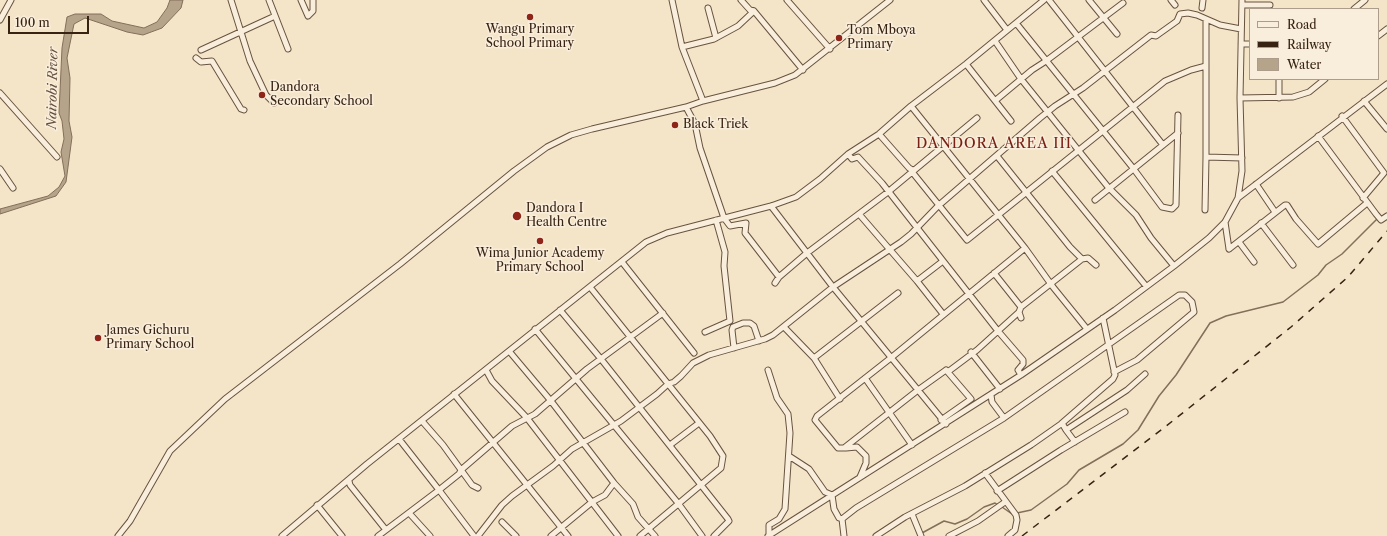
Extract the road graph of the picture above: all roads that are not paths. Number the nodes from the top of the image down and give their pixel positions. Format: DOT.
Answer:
graph roads {
  1 [pos="11,0"];
  2 [pos="231,0"];
  3 [pos="269,0"];
  4 [pos="301,0"];
  5 [pos="313,0"];
  6 [pos="672,0"];
  7 [pos="741,0"];
  8 [pos="787,0"];
  9 [pos="890,0"];
  10 [pos="984,0"];
  11 [pos="1044,0"];
  12 [pos="1049,0"];
  13 [pos="1089,0"];
  14 [pos="1171,0"];
  15 [pos="1203,0"];
  16 [pos="1365,0"];
  17 [pos="1123,3"];
  18 [pos="1242,3"];
  19 [pos="1270,4"];
  20 [pos="1175,5"];
  21 [pos="708,8"];
  22 [pos="1202,8"];
  23 [pos="1355,8"];
  24 [pos="754,12"];
  25 [pos="275,16"];
  26 [pos="1104,17"];
  27 [pos="0,20"];
  28 [pos="1206,20"];
  29 [pos="1016,23"];
  30 [pos="1387,28"];
  31 [pos="1241,29"];
  32 [pos="1007,30"];
  33 [pos="241,31"];
  34 [pos="1117,34"];
  35 [pos="1379,35"];
  36 [pos="1079,36"];
  37 [pos="716,38"];
  38 [pos="995,41"];
  39 [pos="1241,44"];
  40 [pos="1249,44"];
  41 [pos="682,46"];
  42 [pos="288,49"];
  43 [pos="830,49"];
  44 [pos="201,50"];
  45 [pos="196,58"];
  46 [pos="1046,61"];
  47 [pos="966,64"];
  48 [pos="1206,66"];
  49 [pos="802,70"];
  50 [pos="1106,71"];
  51 [pos="1021,79"];
  52 [pos="1279,80"];
  53 [pos="1324,80"];
  54 [pos="1387,84"];
  55 [pos="0,93"];
  56 [pos="1073,94"];
  57 [pos="1240,98"];
  58 [pos="1279,98"];
  59 [pos="996,100"];
  60 [pos="703,101"];
  61 [pos="1364,101"];
  62 [pos="274,103"];
  63 [pos="911,106"];
  64 [pos="686,107"];
  65 [pos="1133,107"];
  66 [pos="244,110"];
  67 [pos="1048,112"];
  68 [pos="1178,115"];
  69 [pos="1342,116"];
  70 [pos="977,118"];
  71 [pos="1011,121"];
  72 [pos="1387,128"];
  73 [pos="1103,132"];
  74 [pos="1178,133"];
  75 [pos="879,134"];
  76 [pos="1318,136"];
  77 [pos="1162,145"];
  78 [pos="943,146"];
  79 [pos="1079,150"];
  80 [pos="848,154"];
  81 [pos="997,156"];
  82 [pos="56,157"];
  83 [pos="1206,157"];
  84 [pos="1242,158"];
  85 [pos="1133,168"];
  86 [pos="0,169"];
  87 [pos="1052,170"];
  88 [pos="1386,171"];
  89 [pos="913,172"];
  90 [pos="970,179"];
  91 [pos="1256,184"];
  92 [pos="1108,187"];
  93 [pos="13,188"];
  94 [pos="888,192"];
  95 [pos="1026,192"];
  96 [pos="1238,198"];
  97 [pos="1363,198"];
  98 [pos="1095,200"];
  99 [pos="1367,203"];
  100 [pos="771,206"];
  101 [pos="938,206"];
  102 [pos="1206,210"];
  103 [pos="1275,212"];
  104 [pos="859,214"];
  105 [pos="998,214"];
  106 [pos="1387,216"];
  107 [pos="724,218"];
  108 [pos="716,220"];
  109 [pos="1225,222"];
  110 [pos="1261,223"];
  111 [pos="917,228"];
  112 [pos="1239,242"];
  113 [pos="1025,248"];
  114 [pos="888,249"];
  115 [pos="807,253"];
  116 [pos="1082,259"];
  117 [pos="943,261"];
  118 [pos="622,262"];
  119 [pos="1254,262"];
  120 [pos="1096,265"];
  121 [pos="1293,265"];
  122 [pos="1174,266"];
  123 [pos="994,273"];
  124 [pos="779,277"];
  125 [pos="917,281"];
  126 [pos="775,283"];
  127 [pos="1051,283"];
  128 [pos="1146,286"];
  129 [pos="590,287"];
  130 [pos="833,287"];
  131 [pos="898,292"];
  132 [pos="969,293"];
  133 [pos="560,310"];
  134 [pos="1020,310"];
  135 [pos="663,313"];
  136 [pos="943,314"];
  137 [pos="1022,318"];
  138 [pos="1103,318"];
  139 [pos="862,321"];
  140 [pos="784,328"];
  141 [pos="536,329"];
  142 [pos="1086,329"];
  143 [pos="998,331"];
  144 [pos="705,332"];
  145 [pos="631,337"];
  146 [pos="759,341"];
  147 [pos="1108,346"];
  148 [pos="734,348"];
  149 [pos="509,351"];
  150 [pos="971,352"];
  151 [pos="694,353"];
  152 [pos="892,357"];
  153 [pos="814,358"];
  154 [pos="601,359"];
  155 [pos="486,370"];
  156 [pos="768,370"];
  157 [pos="946,370"];
  158 [pos="1114,372"];
  159 [pos="1145,374"];
  160 [pos="1021,375"];
  161 [pos="865,378"];
  162 [pos="576,379"];
  163 [pos="668,384"];
  164 [pos="1000,389"];
  165 [pos="918,390"];
  166 [pos="454,394"];
  167 [pos="990,395"];
  168 [pos="840,399"];
  169 [pos="551,402"];
  170 [pos="639,407"];
  171 [pos="1125,412"];
  172 [pos="890,414"];
  173 [pos="527,418"];
  174 [pos="1004,418"];
  175 [pos="422,420"];
  176 [pos="941,420"];
  177 [pos="700,423"];
  178 [pos="1062,423"];
  179 [pos="946,424"];
  180 [pos="614,426"];
  181 [pos="1066,430"];
  182 [pos="399,439"];
  183 [pos="583,441"];
  184 [pos="1075,442"];
  185 [pos="493,443"];
  186 [pos="670,445"];
  187 [pos="912,445"];
  188 [pos="842,449"];
  189 [pos="789,456"];
  190 [pos="559,460"];
  191 [pos="461,470"];
  192 [pos="986,474"];
  193 [pos="860,478"];
  194 [pos="349,481"];
  195 [pos="614,483"];
  196 [pos="527,484"];
  197 [pos="701,485"];
  198 [pos="478,488"];
  199 [pos="439,490"];
  200 [pos="997,491"];
  201 [pos="832,495"];
  202 [pos="592,502"];
  203 [pos="1005,502"];
  204 [pos="678,503"];
  205 [pos="317,505"];
  206 [pos="410,514"];
  207 [pos="912,514"];
  208 [pos="842,519"];
  209 [pos="502,522"];
  210 [pos="561,527"];
  211 [pos="386,530"];
  212 [pos="650,530"];
  213 [pos="118,536"];
  214 [pos="282,536"];
  215 [pos="342,536"];
  216 [pos="378,536"];
  217 [pos="430,536"];
  218 [pos="474,536"];
  219 [pos="478,536"];
  220 [pos="516,536"];
  221 [pos="551,536"];
  222 [pos="568,536"];
  223 [pos="618,536"];
  224 [pos="640,536"];
  225 [pos="656,536"];
  226 [pos="702,536"];
  227 [pos="714,536"];
  228 [pos="768,536"];
  229 [pos="844,536"];
  230 [pos="876,536"];
  231 [pos="921,536"];
  232 [pos="949,536"];
  233 [pos="1008,536"];
  1 -- 27 [label="street"];
  2 -- 33 [label="street"];
  3 -- 25 [label="street"];
  4 -- 5 [label="street"];
  6 -- 41 [label="street"];
  7 -- 24 [label="street"];
  8 -- 43 [label="street"];
  9 -- 43 [label="street"];
  10 -- 32 [label="street"];
  11 -- 29 [label="street"];
  12 -- 36 [label="street"];
  13 -- 26 [label="street"];
  14 -- 20 [label="street"];
  15 -- 22 [label="street"];
  16 -- 23 [label="street"];
  17 -- 26 [label="street"];
  18 -- 19 [label="street"];
  18 -- 31 [label="street"];
  21 -- 37 [label="street"];
  24 -- 37 [label="street"];
  24 -- 49 [label="street"];
  25 -- 33 [label="street"];
  25 -- 42 [label="street"];
  26 -- 34 [label="street"];
  26 -- 36 [label="street"];
  28 -- 31 [label="street"];
  28 -- 48 [label="street"];
  28 -- 50 [label="street"];
  29 -- 32 [label="street"];
  29 -- 46 [label="street"];
  30 -- 35 [label="street"];
  31 -- 39 [label="street"];
  32 -- 38 [label="street"];
  33 -- 44 [label="street"];
  33 -- 62 [label="street"];
  36 -- 46 [label="street"];
  36 -- 50 [label="street"];
  37 -- 41 [label="street"];
  38 -- 47 [label="street"];
  38 -- 51 [label="street"];
  39 -- 40 [label="street"];
  39 -- 57 [label="street"];
  41 -- 60 [label="street"];
  43 -- 49 [label="street"];
  45 -- 66 [label="street"];
  46 -- 51 [label="street"];
  46 -- 56 [label="street"];
  47 -- 59 [label="street"];
  47 -- 63 [label="street"];
  48 -- 65 [label="street"];
  48 -- 83 [label="street"];
  49 -- 60 [label="street"];
  50 -- 56 [label="street"];
  50 -- 65 [label="street"];
  51 -- 59 [label="street"];
  51 -- 67 [label="street"];
  52 -- 58 [label="street"];
  53 -- 58 [label="street"];
  54 -- 61 [label="street"];
  55 -- 82 [label="street"];
  56 -- 67 [label="street"];
  56 -- 73 [label="street"];
  57 -- 58 [label="street"];
  57 -- 84 [label="street"];
  59 -- 71 [label="street"];
  60 -- 64 [label="street"];
  61 -- 69 [label="street"];
  61 -- 72 [label="street"];
  63 -- 75 [label="street"];
  63 -- 78 [label="street"];
  64 -- 107 [label="street"];
  64 -- 213 [label="street"];
  65 -- 73 [label="street"];
  65 -- 77 [label="street"];
  67 -- 79 [label="street"];
  67 -- 81 [label="street"];
  68 -- 74 [label="street"];
  69 -- 76 [label="street"];
  69 -- 88 [label="street"];
  70 -- 78 [label="street"];
  73 -- 79 [label="street"];
  73 -- 85 [label="street"];
  74 -- 77 [label="street"];
  74 -- 85 [label="street"];
  75 -- 80 [label="street"];
  75 -- 89 [label="street"];
  76 -- 91 [label="street"];
  76 -- 97 [label="street"];
  77 -- 85 [label="street"];
  78 -- 89 [label="street"];
  78 -- 90 [label="street"];
  79 -- 87 [label="street"];
  79 -- 92 [label="street"];
  80 -- 94 [label="street"];
  80 -- 100 [label="street"];
  81 -- 90 [label="street"];
  81 -- 95 [label="street"];
  83 -- 84 [label="street"];
  83 -- 102 [label="street"];
  84 -- 96 [label="street"];
  85 -- 92 [label="street"];
  86 -- 93 [label="street"];
  87 -- 95 [label="street"];
  87 -- 128 [label="street"];
  88 -- 97 [label="street"];
  89 -- 94 [label="street"];
  89 -- 101 [label="street"];
  90 -- 101 [label="street"];
  90 -- 105 [label="street"];
  91 -- 96 [label="street"];
  91 -- 103 [label="street"];
  92 -- 98 [label="street"];
  92 -- 122 [label="street"];
  94 -- 104 [label="street"];
  94 -- 111 [label="street"];
  95 -- 105 [label="street"];
  95 -- 116 [label="street"];
  96 -- 109 [label="street"];
  97 -- 99 [label="street"];
  99 -- 103 [label="street"];
  99 -- 106 [label="street"];
  100 -- 107 [label="street"];
  100 -- 115 [label="street"];
  101 -- 105 [label="street"];
  101 -- 111 [label="street"];
  103 -- 110 [label="street"];
  104 -- 114 [label="street"];
  104 -- 115 [label="street"];
  105 -- 113 [label="street"];
  107 -- 108 [label="street"];
  107 -- 124 [label="street"];
  108 -- 118 [label="street"];
  108 -- 144 [label="street"];
  109 -- 112 [label="street"];
  109 -- 122 [label="street"];
  110 -- 112 [label="street"];
  110 -- 121 [label="street"];
  111 -- 114 [label="street"];
  111 -- 117 [label="street"];
  112 -- 119 [label="street"];
  113 -- 123 [label="street"];
  113 -- 127 [label="street"];
  114 -- 125 [label="street"];
  114 -- 130 [label="street"];
  115 -- 124 [label="street"];
  115 -- 130 [label="street"];
  116 -- 120 [label="street"];
  116 -- 127 [label="street"];
  117 -- 125 [label="street"];
  117 -- 132 [label="street"];
  118 -- 129 [label="street"];
  118 -- 135 [label="street"];
  122 -- 128 [label="street"];
  123 -- 132 [label="street"];
  123 -- 134 [label="street"];
  124 -- 126 [label="street"];
  125 -- 136 [label="street"];
  127 -- 134 [label="street"];
  127 -- 142 [label="street"];
  128 -- 138 [label="street"];
  129 -- 133 [label="street"];
  129 -- 145 [label="street"];
  130 -- 139 [label="street"];
  130 -- 140 [label="street"];
  131 -- 139 [label="street"];
  132 -- 136 [label="street"];
  132 -- 143 [label="street"];
  133 -- 141 [label="street"];
  133 -- 154 [label="street"];
  134 -- 137 [label="street"];
  134 -- 143 [label="street"];
  135 -- 145 [label="street"];
  135 -- 151 [label="street"];
  136 -- 152 [label="street"];
  138 -- 142 [label="street"];
  138 -- 147 [label="street"];
  139 -- 152 [label="street"];
  139 -- 153 [label="street"];
  140 -- 146 [label="street"];
  140 -- 153 [label="street"];
  141 -- 149 [label="street"];
  141 -- 162 [label="street"];
  142 -- 160 [label="street"];
  143 -- 150 [label="street"];
  143 -- 160 [label="street"];
  145 -- 154 [label="street"];
  145 -- 163 [label="street"];
  146 -- 148 [label="street"];
  146 -- 148 [label="street"];
  147 -- 158 [label="street"];
  147 -- 158 [label="street"];
  147 -- 174 [label="street"];
  148 -- 163 [label="street"];
  149 -- 155 [label="street"];
  149 -- 169 [label="street"];
  150 -- 157 [label="street"];
  150 -- 164 [label="street"];
  152 -- 161 [label="street"];
  152 -- 165 [label="street"];
  153 -- 168 [label="street"];
  154 -- 162 [label="street"];
  154 -- 170 [label="street"];
  155 -- 166 [label="street"];
  155 -- 173 [label="street"];
  156 -- 189 [label="street"];
  157 -- 165 [label="street"];
  157 -- 176 [label="street"];
  158 -- 178 [label="street"];
  159 -- 181 [label="street"];
  160 -- 164 [label="street"];
  161 -- 168 [label="street"];
  161 -- 172 [label="street"];
  162 -- 169 [label="street"];
  162 -- 180 [label="street"];
  163 -- 170 [label="street"];
  163 -- 177 [label="street"];
  164 -- 167 [label="street"];
  165 -- 172 [label="street"];
  165 -- 176 [label="street"];
  166 -- 175 [label="street"];
  166 -- 185 [label="street"];
  167 -- 174 [label="street"];
  167 -- 179 [label="street"];
  168 -- 188 [label="street"];
  169 -- 173 [label="street"];
  169 -- 183 [label="street"];
  170 -- 180 [label="street"];
  170 -- 186 [label="street"];
  171 -- 184 [label="street"];
  172 -- 187 [label="street"];
  172 -- 188 [label="street"];
  173 -- 185 [label="street"];
  173 -- 190 [label="street"];
  174 -- 208 [label="street"];
  175 -- 182 [label="street"];
  175 -- 191 [label="street"];
  176 -- 179 [label="street"];
  177 -- 186 [label="street"];
  177 -- 197 [label="street"];
  178 -- 181 [label="street"];
  178 -- 192 [label="street"];
  179 -- 187 [label="street"];
  180 -- 183 [label="street"];
  180 -- 204 [label="street"];
  181 -- 184 [label="street"];
  182 -- 194 [label="street"];
  182 -- 199 [label="street"];
  183 -- 190 [label="street"];
  183 -- 195 [label="street"];
  184 -- 200 [label="street"];
  185 -- 191 [label="street"];
  185 -- 196 [label="street"];
  186 -- 197 [label="street"];
  187 -- 193 [label="street"];
  188 -- 193 [label="street"];
  189 -- 201 [label="street"];
  189 -- 228 [label="street"];
  190 -- 196 [label="street"];
  190 -- 202 [label="street"];
  191 -- 198 [label="street"];
  191 -- 199 [label="street"];
  192 -- 200 [label="street"];
  192 -- 207 [label="street"];
  193 -- 201 [label="street"];
  194 -- 205 [label="street"];
  194 -- 211 [label="street"];
  195 -- 202 [label="street"];
  195 -- 212 [label="street"];
  196 -- 210 [label="street"];
  196 -- 219 [label="street"];
  197 -- 204 [label="street"];
  197 -- 227 [label="street"];
  199 -- 206 [label="street"];
  199 -- 218 [label="street"];
  200 -- 203 [label="street"];
  201 -- 208 [label="street"];
  201 -- 228 [label="street"];
  202 -- 210 [label="street"];
  202 -- 223 [label="street"];
  203 -- 232 [label="street"];
  203 -- 233 [label="street"];
  204 -- 212 [label="street"];
  204 -- 226 [label="street"];
  205 -- 214 [label="street"];
  205 -- 215 [label="street"];
  206 -- 211 [label="street"];
  206 -- 217 [label="street"];
  207 -- 230 [label="street"];
  207 -- 231 [label="street"];
  208 -- 229 [label="street"];
  209 -- 220 [label="street"];
  210 -- 221 [label="street"];
  210 -- 222 [label="street"];
  211 -- 216 [label="street"];
  212 -- 224 [label="street"];
  212 -- 225 [label="street"];
}
